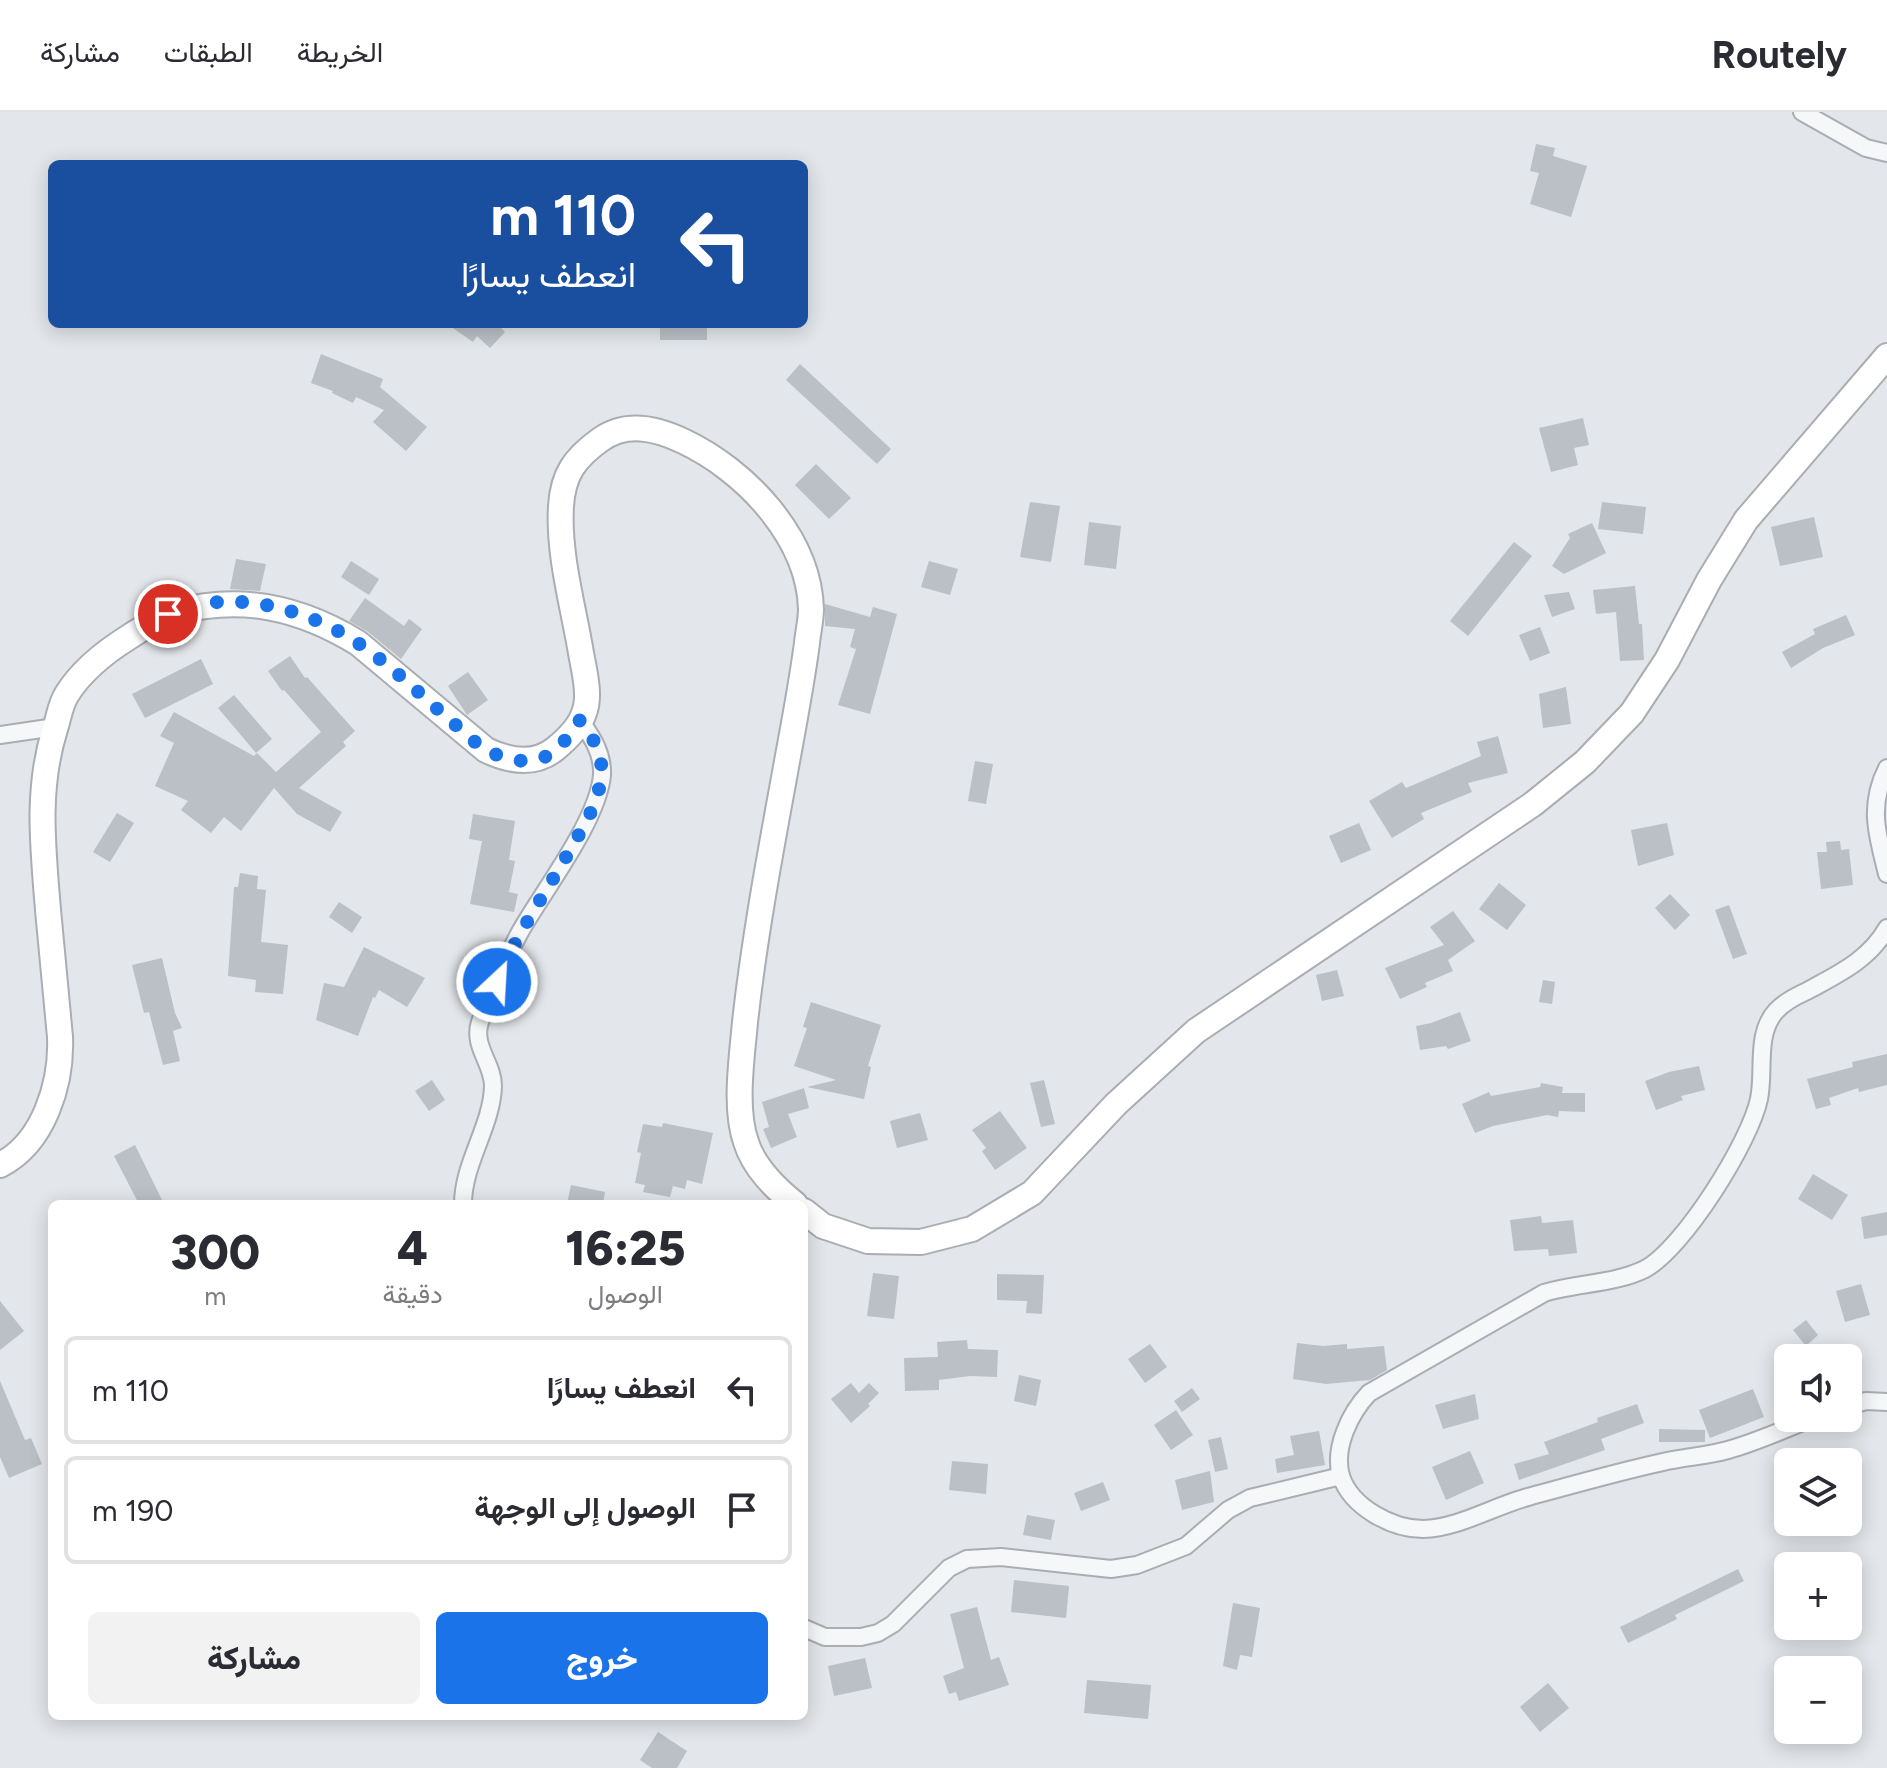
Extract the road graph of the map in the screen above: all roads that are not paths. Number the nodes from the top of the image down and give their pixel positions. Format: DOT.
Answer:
graph roads {
  1 [pos="1802,112"];
  2 [pos="1887,153"];
  3 [pos="1887,356"];
  4 [pos="580,720"];
  5 [pos="55,727"];
  6 [pos="0,735"];
  7 [pos="1887,768"];
  8 [pos="1882,787"];
  9 [pos="1887,874"];
  10 [pos="1887,928"];
  11 [pos="0,1165"];
  12 [pos="464,1200"];
  13 [pos="790,1200"];
  14 [pos="808,1214"];
  15 [pos="1862,1402"];
  16 [pos="1887,1402"];
  17 [pos="1776,1432"];
  18 [pos="1341,1476"];
  19 [pos="808,1630"];
  1 -- 2 [label="street"];
  3 -- 14 [label="main road"];
  4 -- 5 [label="main road"];
  4 -- 12 [label="street"];
  4 -- 13 [label="main road"];
  5 -- 6 [label="street"];
  5 -- 11 [label="main road"];
  7 -- 8 [label="street"];
  8 -- 9 [label="street"];
  10 -- 18 [label="street"];
  15 -- 16 [label="street"];
  17 -- 18 [label="street"];
  18 -- 19 [label="street"];
}
